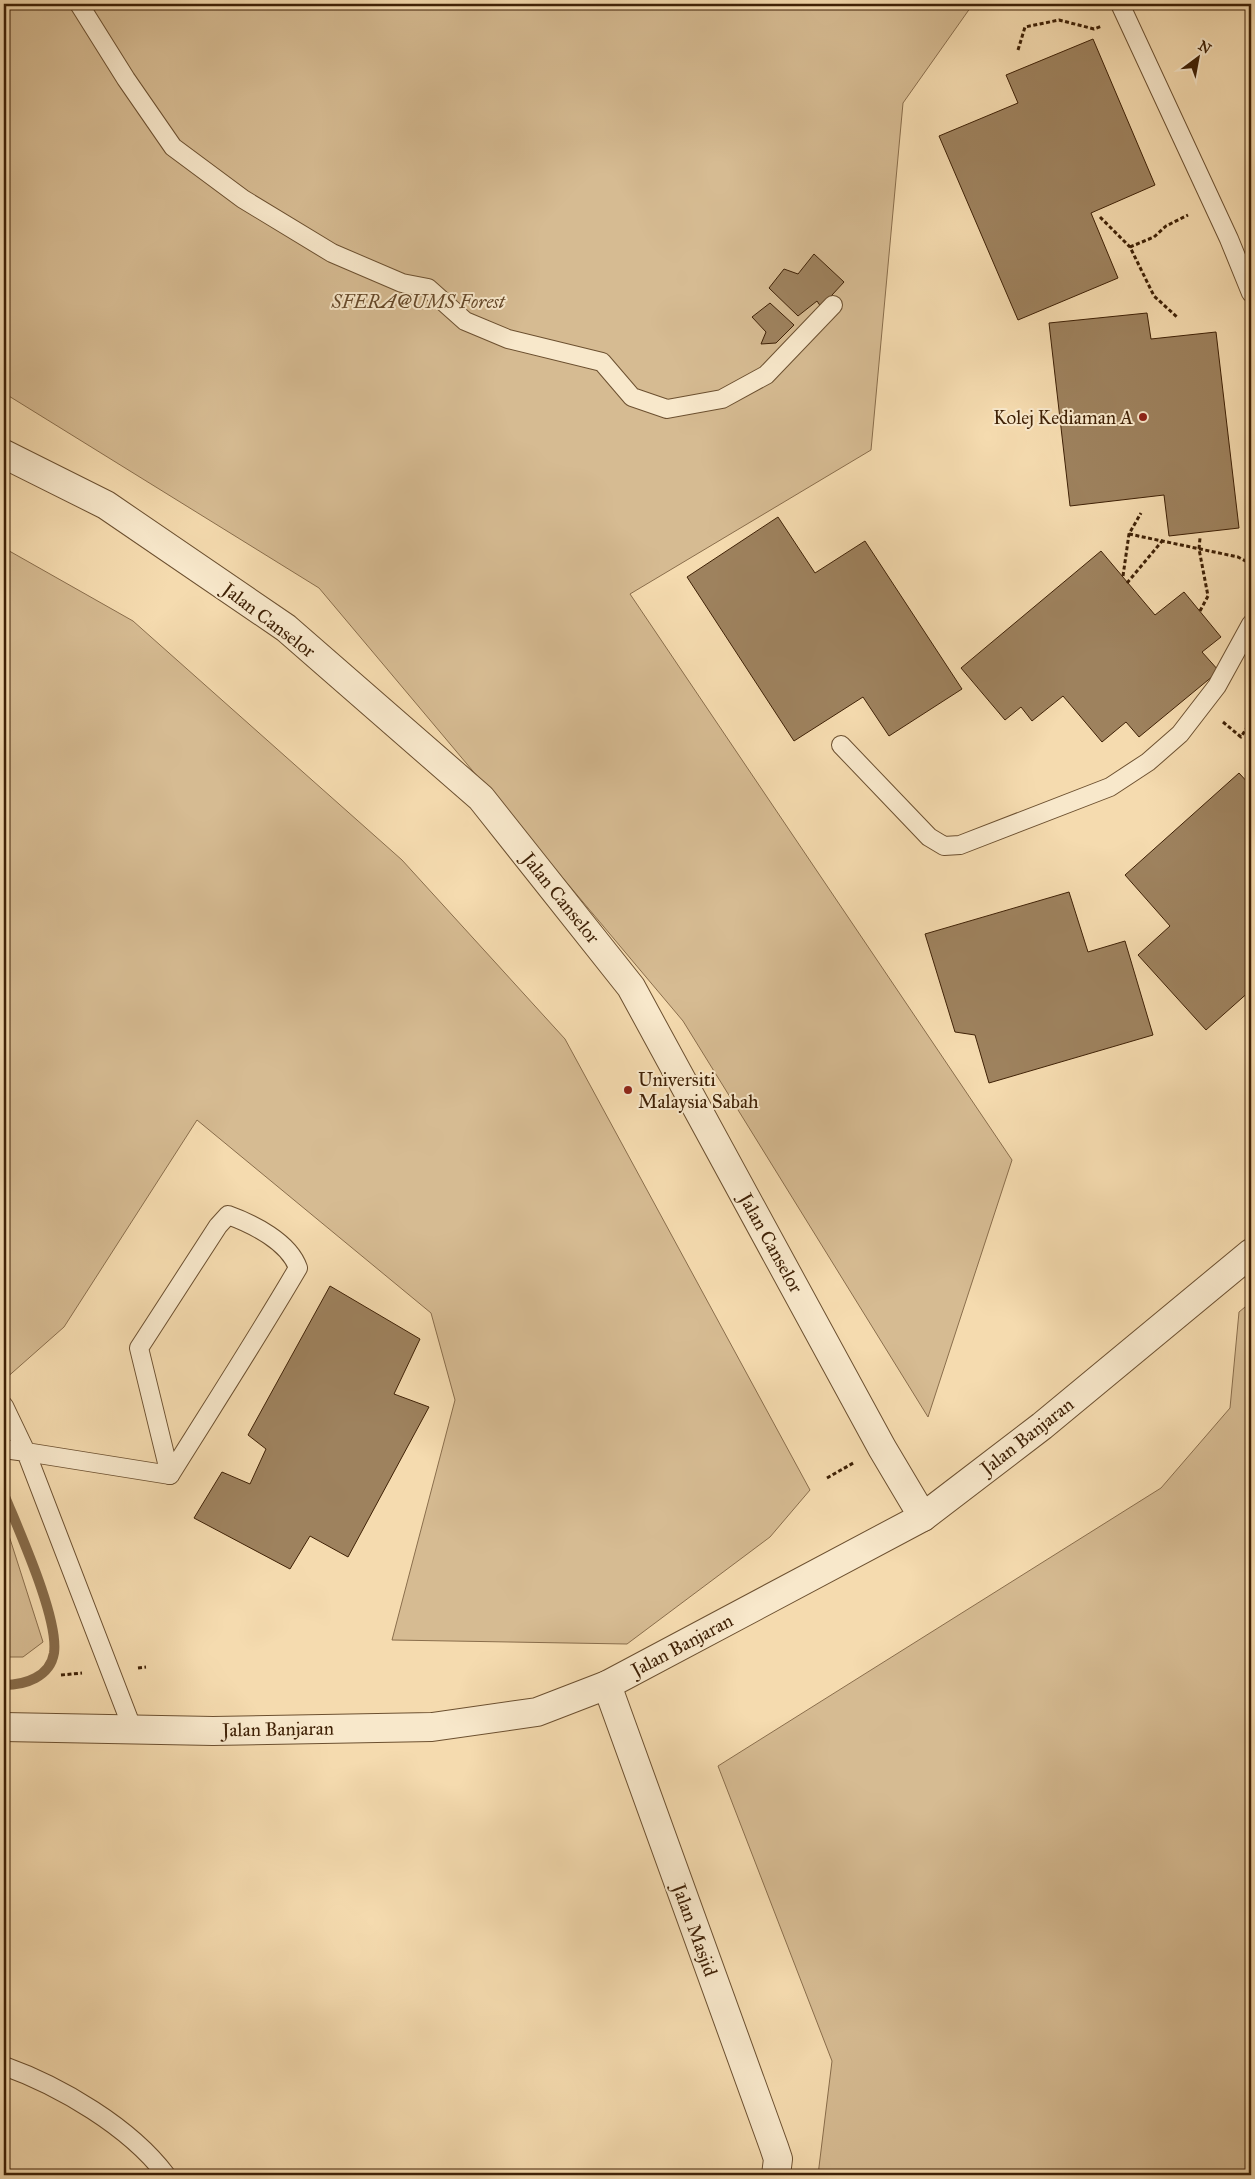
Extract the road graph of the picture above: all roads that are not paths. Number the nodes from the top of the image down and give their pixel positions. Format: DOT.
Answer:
graph roads {
  1 [pos="79,4"];
  2 [pos="1123,10"];
  3 [pos="1251,293"];
  4 [pos="833,305"];
  5 [pos="4,454"];
  6 [pos="1251,624"];
  7 [pos="841,745"];
  8 [pos="1251,1253"];
  9 [pos="4,1406"];
  10 [pos="4,1450"];
  11 [pos="26,1452"];
  12 [pos="170,1475"];
  13 [pos="923,1517"];
  14 [pos="607,1685"];
  15 [pos="4,1727"];
  16 [pos="134,1730"];
  17 [pos="4,2066"];
  18 [pos="166,2175"];
  19 [pos="776,2175"];
  1 -- 4 [label="lane"];
  2 -- 3 [label="lane"];
  5 -- 13 [label="street, Jalan Canselor"];
  6 -- 7 [label="lane"];
  8 -- 13 [label="street, Jalan Banjaran"];
  9 -- 11 [label="lane"];
  10 -- 11 [label="lane"];
  11 -- 12 [label="lane"];
  11 -- 16 [label="lane"];
  12 -- 12 [label="lane"];
  13 -- 14 [label="street, Jalan Banjaran"];
  14 -- 16 [label="street, Jalan Banjaran"];
  14 -- 19 [label="street, Jalan Masjid"];
  15 -- 16 [label="street, Jalan Banjaran"];
  17 -- 18 [label="lane"];
}
